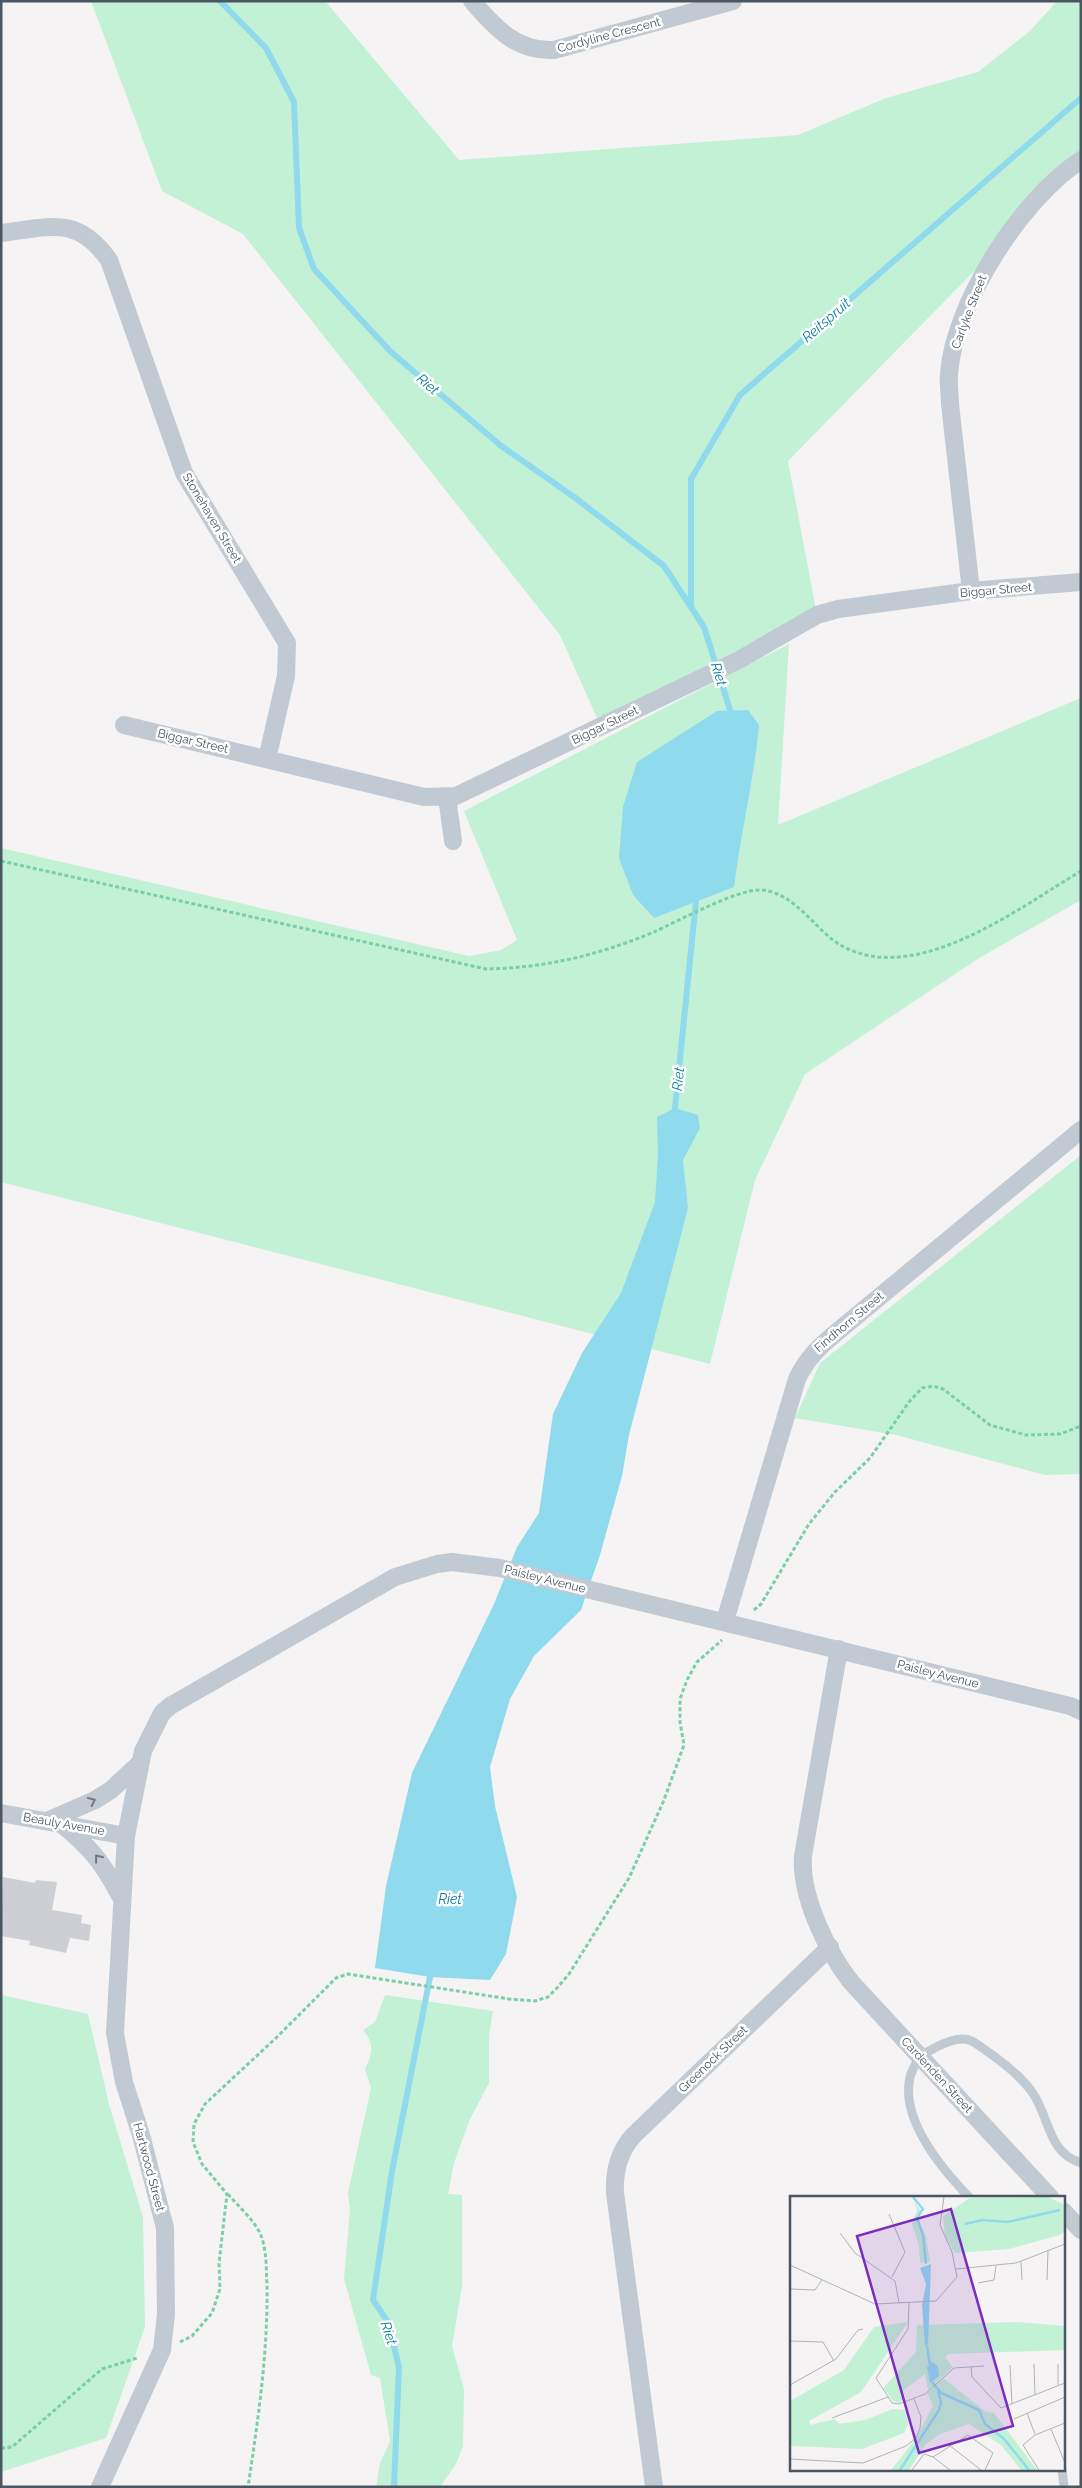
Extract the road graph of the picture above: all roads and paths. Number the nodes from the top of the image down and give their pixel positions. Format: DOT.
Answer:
graph roads {
  1 [pos="472,1"];
  2 [pos="732,1"];
  3 [pos="1081,160"];
  4 [pos="1,232"];
  5 [pos="1081,582"];
  6 [pos="971,591"];
  7 [pos="124,725"];
  8 [pos="267,759"];
  9 [pos="447,797"];
  10 [pos="453,841"];
  11 [pos="1,861"];
  12 [pos="1081,871"];
  13 [pos="1081,1130"];
  14 [pos="1081,1426"];
  15 [pos="732,1623"];
  16 [pos="839,1649"];
  17 [pos="1081,1711"];
  18 [pos="141,1762"];
  19 [pos="1,1813"];
  20 [pos="55,1823"];
  21 [pos="126,1836"];
  22 [pos="122,1900"];
  23 [pos="830,1947"];
  24 [pos="920,2056"];
  25 [pos="1081,2163"];
  26 [pos="227,2194"];
  27 [pos="968,2196"];
  28 [pos="1049,2196"];
  29 [pos="1064,2212"];
  30 [pos="1081,2230"];
  31 [pos="162,2350"];
  32 [pos="1,2448"];
  33 [pos="1062,2470"];
  34 [pos="100,2487"];
  35 [pos="248,2487"];
  36 [pos="654,2487"];
  37 [pos="1064,2487"];
  1 -- 2 [label="street, Cordyline Crescent"];
  3 -- 6 [label="street, Carlyke Street"];
  4 -- 8 [label="street, Stonehaven Street"];
  5 -- 6 [label="street, Biggar Street"];
  6 -- 9 [label="street, Biggar Street"];
  7 -- 8 [label="street, Biggar Street"];
  8 -- 9 [label="street, Biggar Street"];
  9 -- 10 [label="street"];
  11 -- 12 [label="path"];
  13 -- 15 [label="street, Findhorn Street"];
  14 -- 15 [label="path"];
  15 -- 16 [label="street, Paisley Avenue"];
  15 -- 18 [label="street, Paisley Avenue"];
  15 -- 26 [label="path"];
  16 -- 17 [label="street, Paisley Avenue"];
  16 -- 23 [label="street"];
  20 -- 18 [label="street, one-way"];
  18 -- 21 [label="street, Paisley Avenue"];
  19 -- 20 [label="street, Beauly Avenue"];
  20 -- 21 [label="street, Beauly Avenue"];
  22 -- 20 [label="street, one-way"];
  21 -- 22 [label="street, Hartwood Street"];
  22 -- 31 [label="street, Hartwood Street"];
  23 -- 24 [label="street, Cardenden Street"];
  23 -- 36 [label="street, Greenock Street"];
  24 -- 25 [label="lane"];
  24 -- 27 [label="lane"];
  24 -- 28 [label="street, Cardenden Street"];
  26 -- 31 [label="path"];
  26 -- 35 [label="path"];
  29 -- 30 [label="street"];
  31 -- 32 [label="path"];
  31 -- 34 [label="street, Hartwood Street"];
  33 -- 37 [label="lane"];
}
